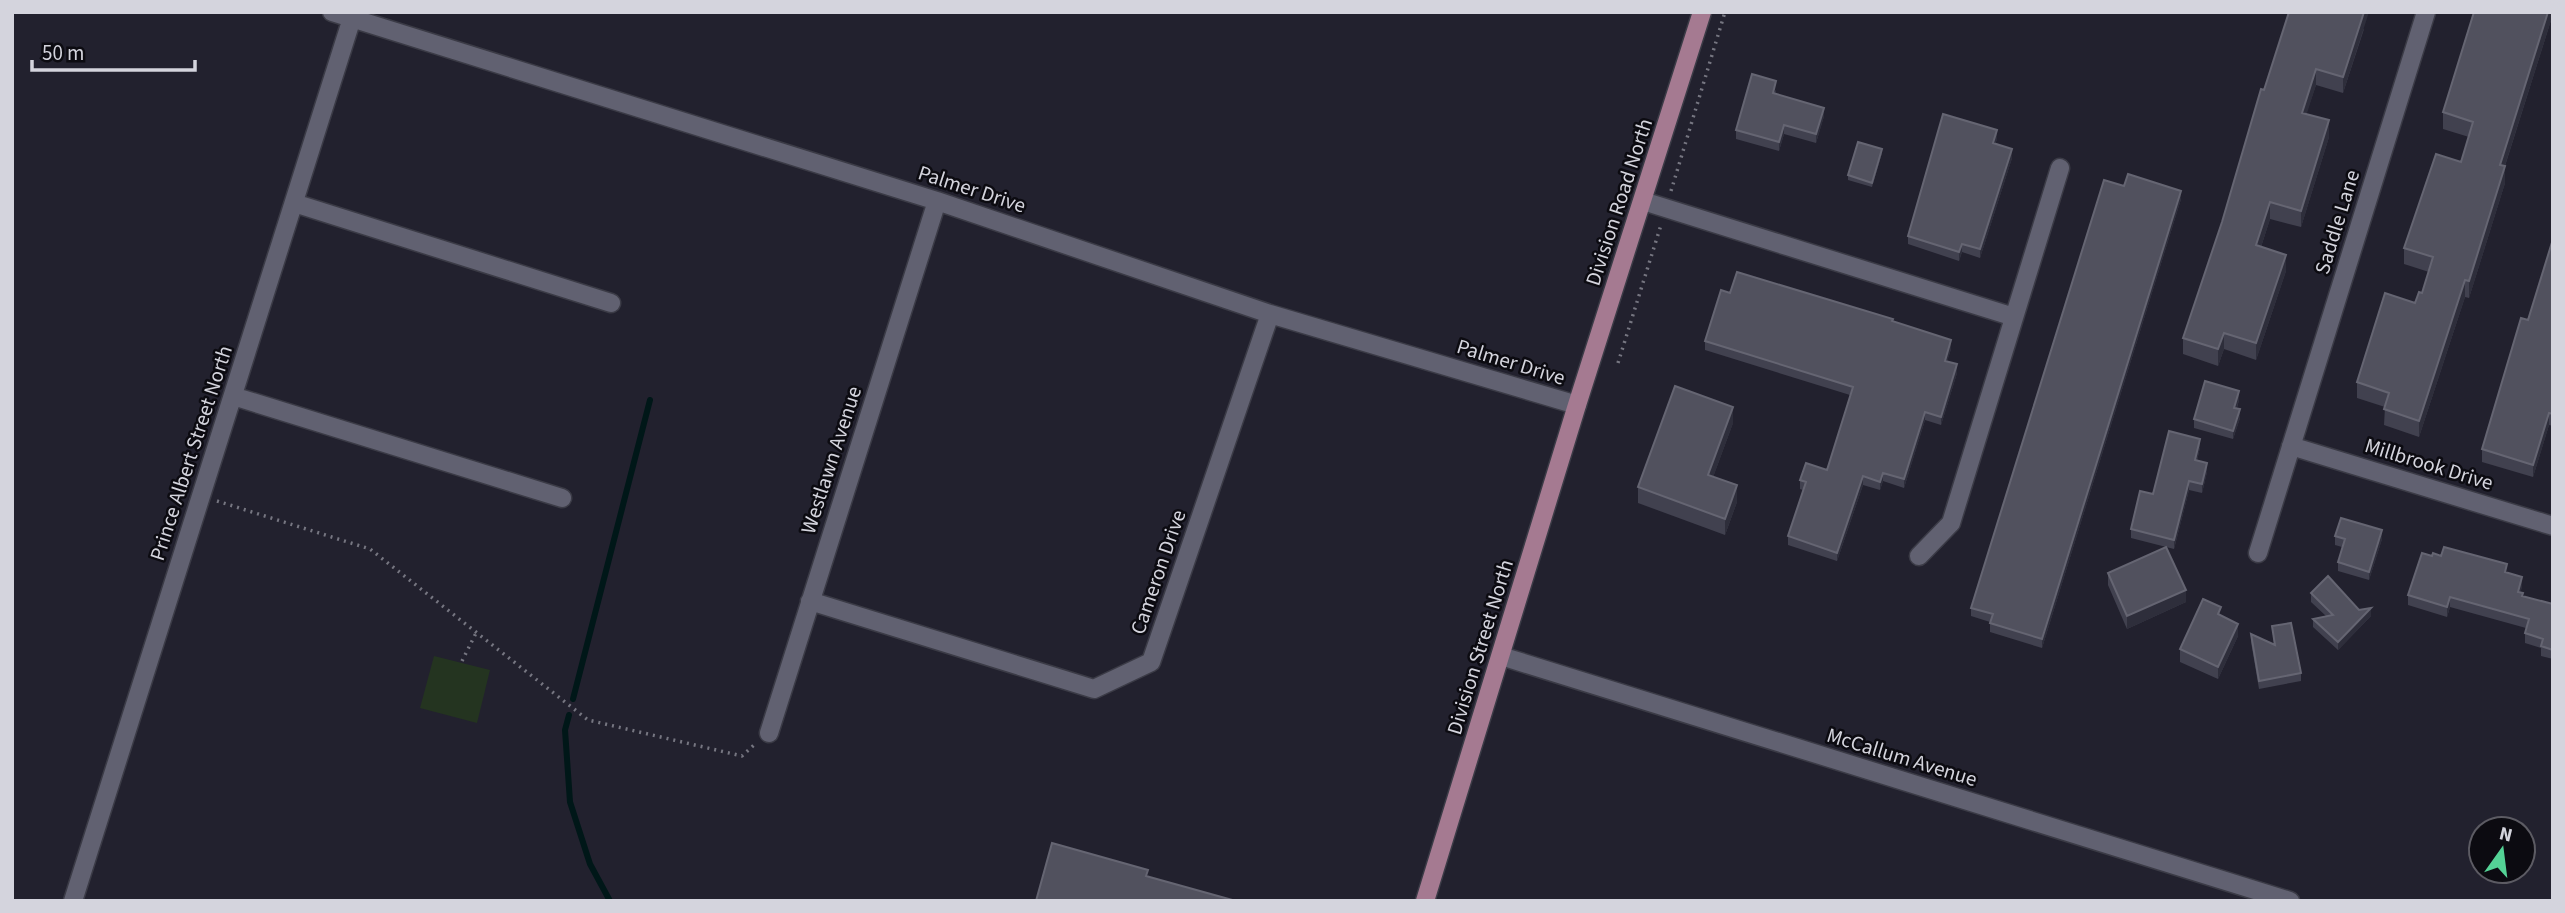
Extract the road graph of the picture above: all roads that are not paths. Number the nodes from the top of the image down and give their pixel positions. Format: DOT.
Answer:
graph roads {
  1 [pos="332,12"];
  2 [pos="1702,12"];
  3 [pos="2426,12"];
  4 [pos="352,18"];
  5 [pos="2060,168"];
  6 [pos="937,201"];
  7 [pos="1643,201"];
  8 [pos="294,203"];
  9 [pos="611,303"];
  10 [pos="1270,314"];
  11 [pos="2014,317"];
  12 [pos="233,396"];
  13 [pos="1577,405"];
  14 [pos="2291,446"];
  15 [pos="562,498"];
  16 [pos="2553,526"];
  17 [pos="2258,552"];
  18 [pos="1919,556"];
  19 [pos="810,601"];
  20 [pos="1501,656"];
  21 [pos="769,733"];
  22 [pos="73,901"];
  23 [pos="1424,901"];
  24 [pos="2290,901"];
  1 -- 4 [label="street, Palmer Drive"];
  2 -- 7 [label="main road, Division Road North"];
  3 -- 14 [label="street, Saddle Lane"];
  4 -- 6 [label="street, Palmer Drive"];
  4 -- 8 [label="street, Prince Albert Street North"];
  5 -- 11 [label="street"];
  6 -- 10 [label="street, Palmer Drive"];
  6 -- 19 [label="street, Westlawn Avenue"];
  7 -- 11 [label="street"];
  7 -- 13 [label="main road, Division Road North"];
  8 -- 9 [label="street"];
  8 -- 12 [label="street, Prince Albert Street North"];
  10 -- 13 [label="street, Palmer Drive"];
  10 -- 19 [label="street, Cameron Drive"];
  11 -- 18 [label="street"];
  12 -- 15 [label="street"];
  12 -- 22 [label="street, Prince Albert Street North"];
  13 -- 20 [label="main road, Division Street North"];
  14 -- 16 [label="street, Millbrook Drive"];
  14 -- 17 [label="street, Saddle Lane"];
  19 -- 21 [label="street, Westlawn Avenue"];
  20 -- 23 [label="main road, Division Street North"];
  20 -- 24 [label="street, McCallum Avenue"];
}
